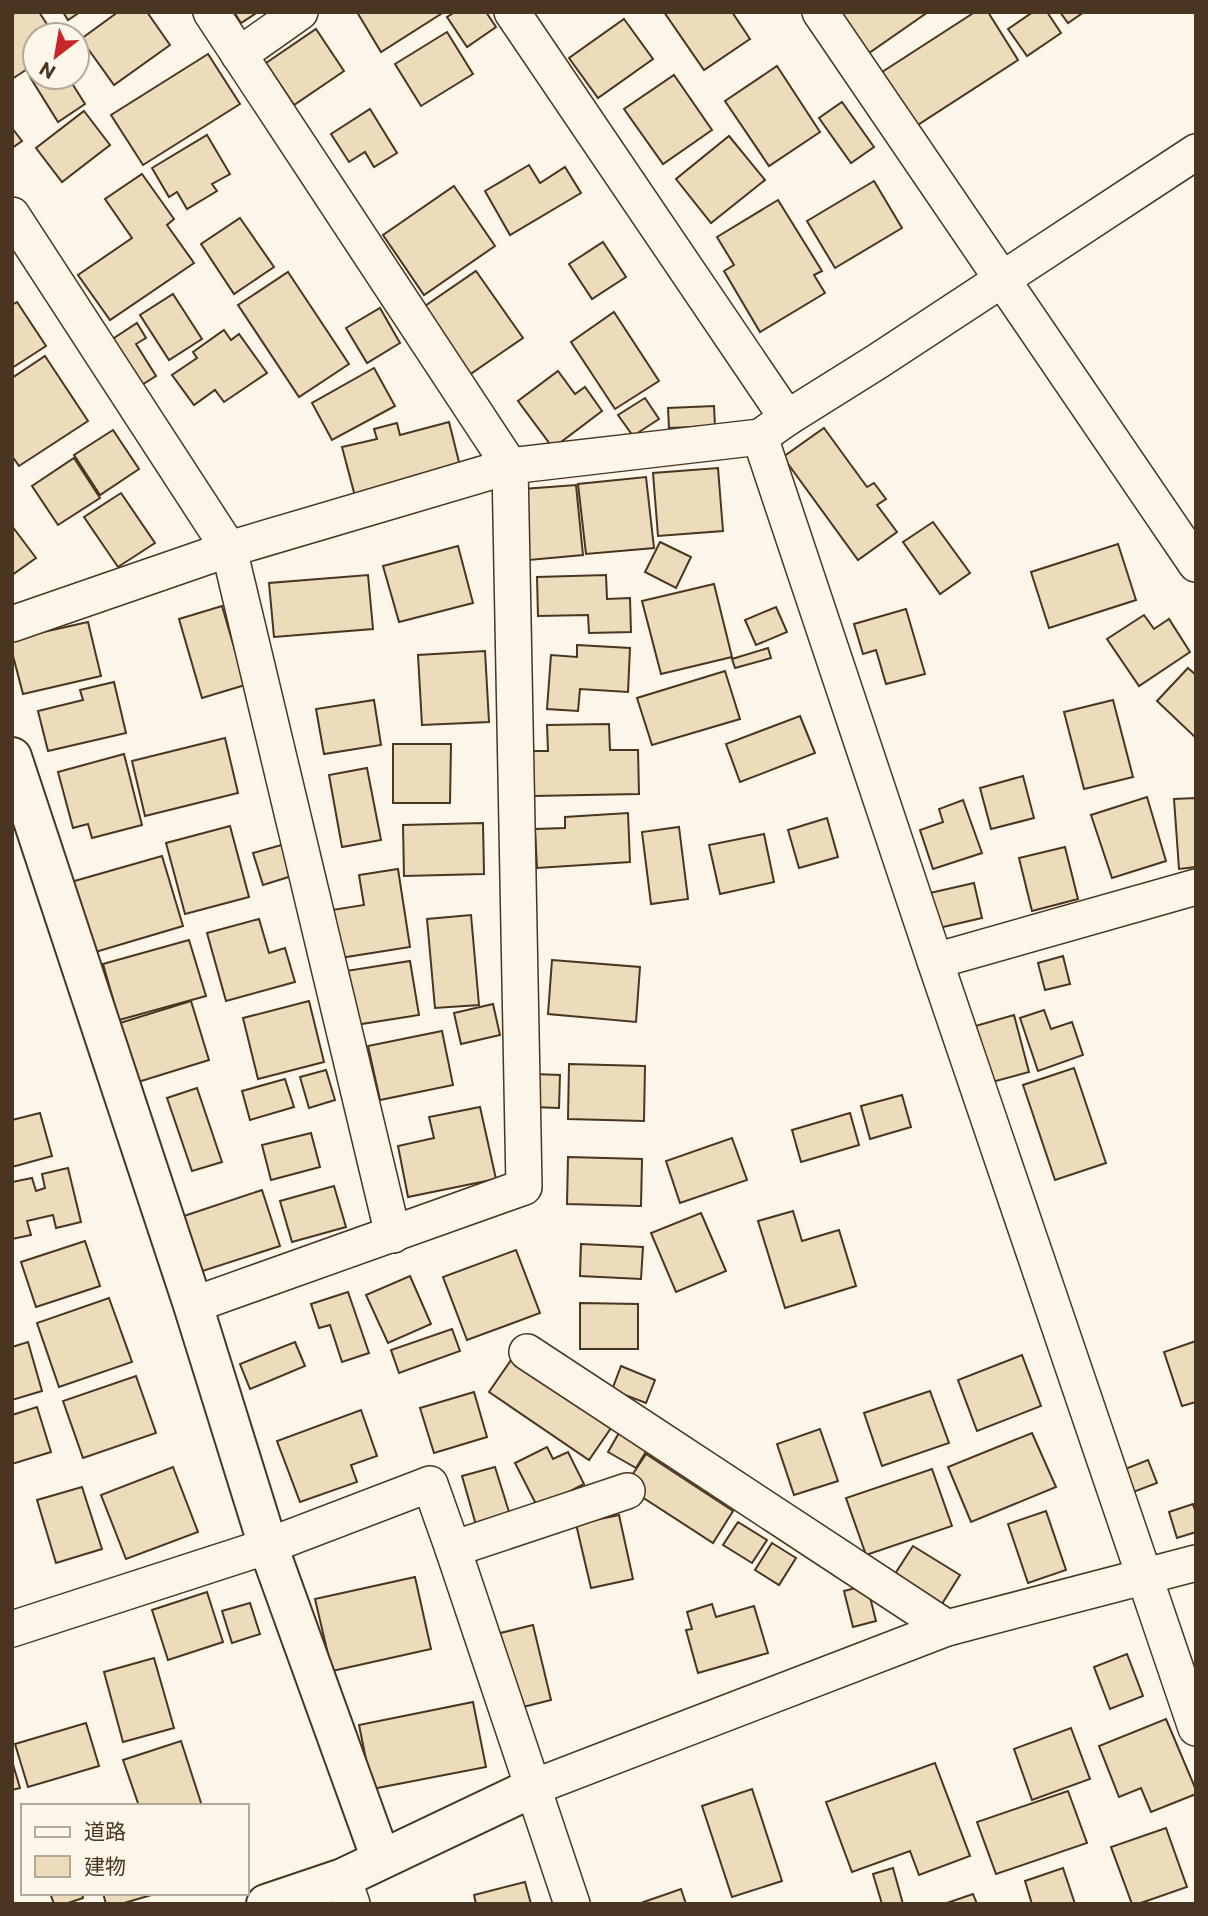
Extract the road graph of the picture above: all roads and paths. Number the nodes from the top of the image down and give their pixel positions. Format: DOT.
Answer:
graph roads {
  1 [pos="211,12"];
  2 [pos="300,12"];
  3 [pos="512,12"];
  4 [pos="820,12"];
  5 [pos="239,55"];
  6 [pos="1196,152"];
  7 [pos="12,215"];
  8 [pos="1003,279"];
  9 [pos="773,427"];
  10 [pos="510,466"];
  11 [pos="229,549"];
  12 [pos="1196,564"];
  13 [pos="12,624"];
  14 [pos="12,757"];
  15 [pos="1196,887"];
  16 [pos="935,961"];
  17 [pos="393,1235"];
  18 [pos="193,1305"];
  19 [pos="527,1352"];
  20 [pos="627,1491"];
  21 [pos="268,1546"];
  22 [pos="453,1549"];
  23 [pos="1196,1563"];
  24 [pos="1145,1577"];
  25 [pos="947,1628"];
  26 [pos="12,1629"];
  27 [pos="1196,1728"];
  28 [pos="534,1787"];
  29 [pos="381,1859"];
  30 [pos="347,1891"];
  31 [pos="266,1904"];
  32 [pos="572,1904"];
  1 -- 5 [label="street"];
  2 -- 5 [label="street"];
  3 -- 9 [label="street"];
  4 -- 8 [label="street"];
  5 -- 10 [label="street"];
  6 -- 8 [label="street"];
  7 -- 11 [label="street"];
  8 -- 9 [label="street"];
  8 -- 12 [label="street"];
  9 -- 10 [label="street"];
  9 -- 16 [label="street"];
  10 -- 11 [label="street"];
  10 -- 17 [label="street"];
  11 -- 13 [label="street"];
  11 -- 17 [label="street"];
  14 -- 18 [label="street"];
  15 -- 16 [label="street"];
  16 -- 24 [label="street"];
  17 -- 18 [label="street"];
  18 -- 21 [label="street"];
  19 -- 25 [label="street"];
  20 -- 22 [label="street"];
  21 -- 22 [label="street"];
  21 -- 26 [label="street"];
  21 -- 29 [label="street"];
  22 -- 28 [label="street"];
  23 -- 24 [label="street"];
  24 -- 25 [label="street"];
  24 -- 27 [label="street"];
  25 -- 28 [label="street"];
  28 -- 29 [label="street"];
  28 -- 32 [label="street"];
  29 -- 30 [label="street"];
  30 -- 31 [label="street"];
}
